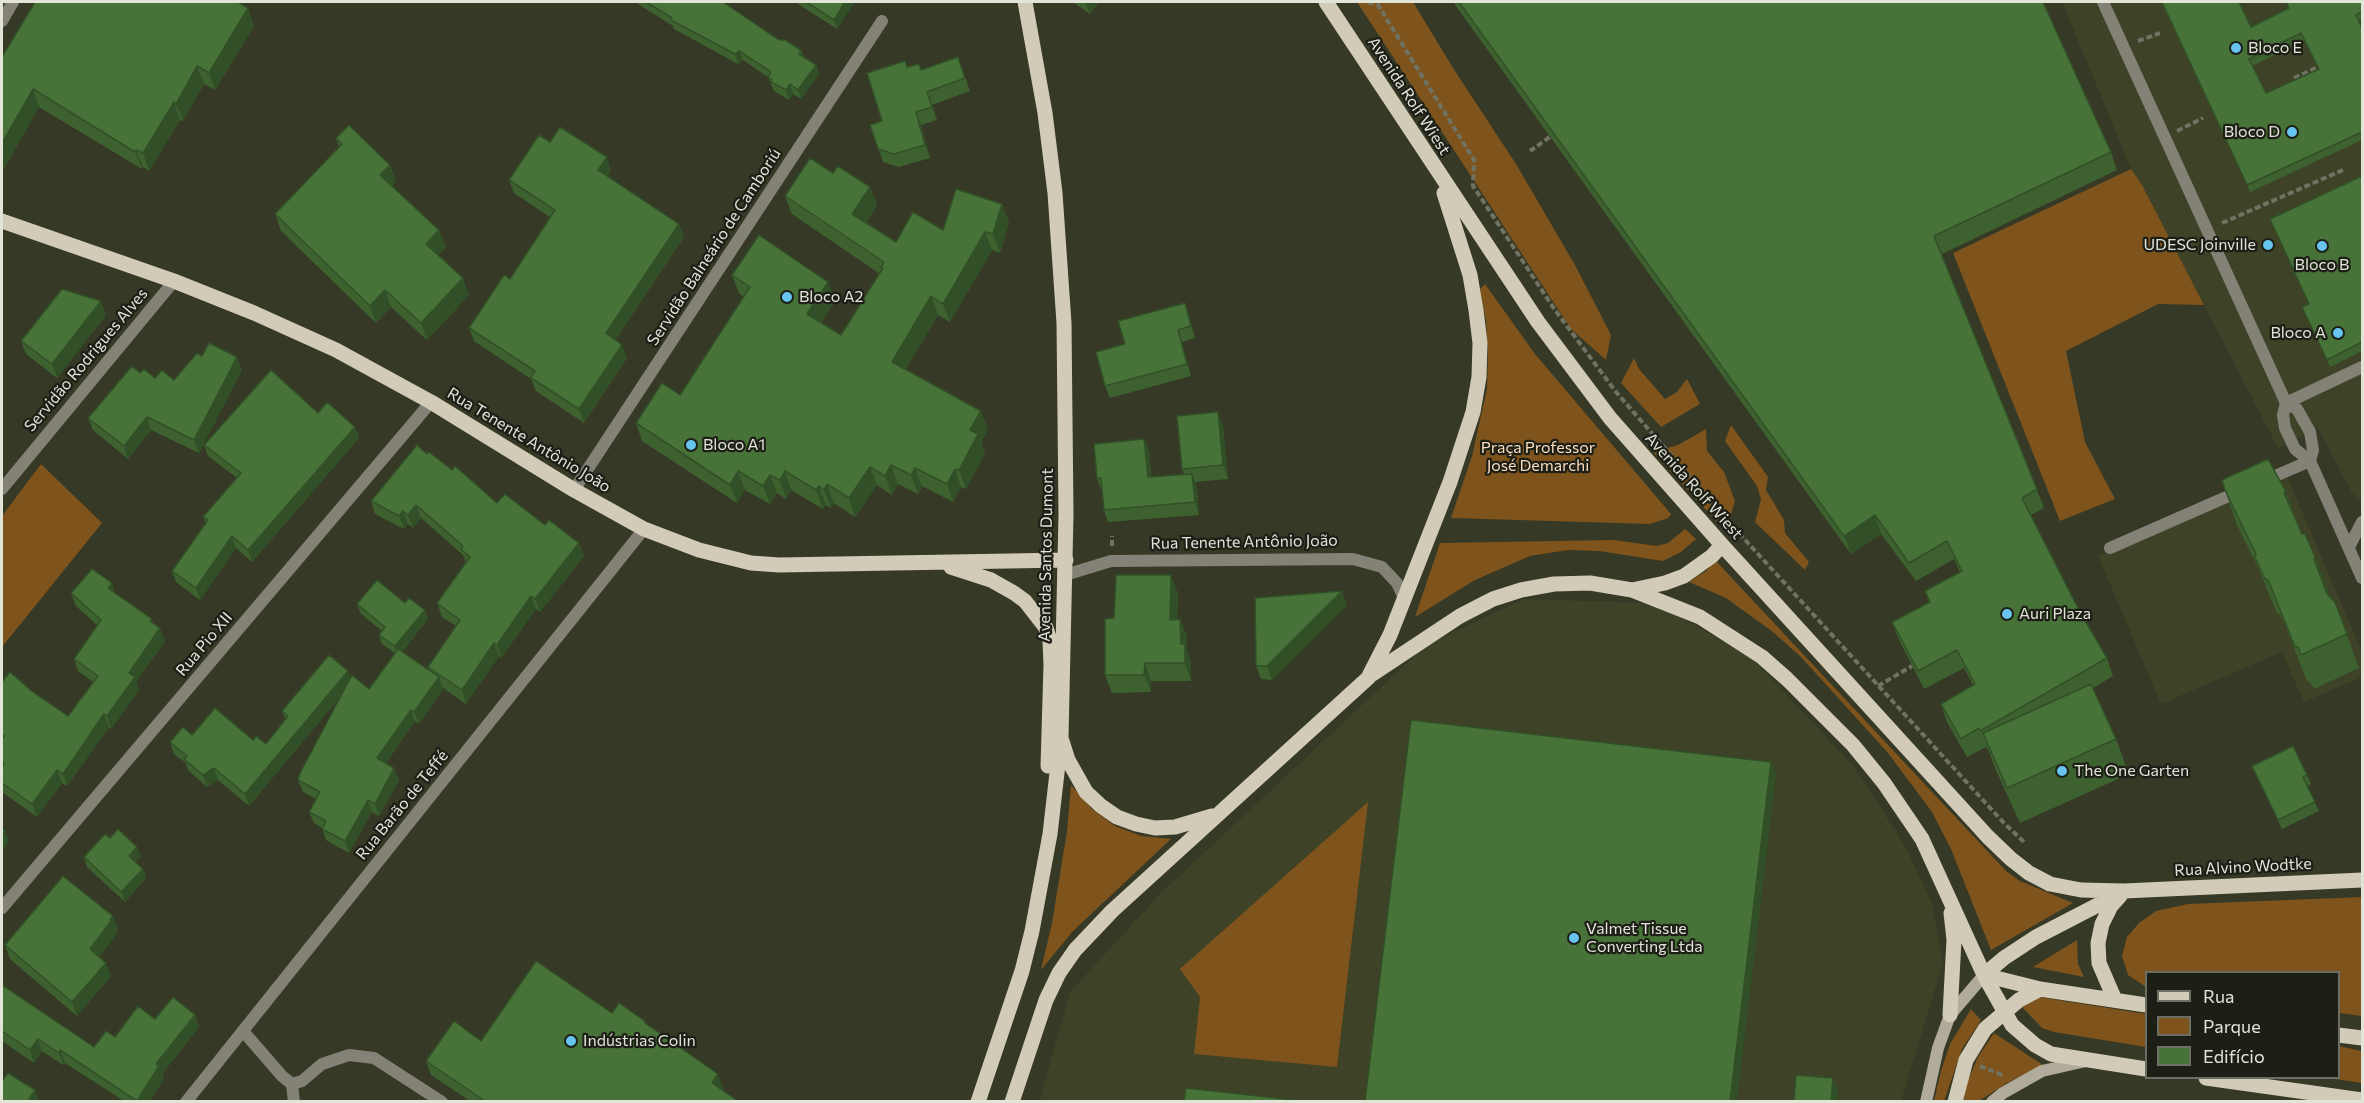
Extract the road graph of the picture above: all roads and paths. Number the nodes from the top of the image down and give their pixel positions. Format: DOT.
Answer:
graph roads {
  1 [pos="13,2"];
  2 [pos="1025,2"];
  3 [pos="1326,2"];
  4 [pos="1368,2"];
  5 [pos="2103,2"];
  6 [pos="2,21"];
  7 [pos="882,21"];
  8 [pos="2160,33"];
  9 [pos="2124,47"];
  10 [pos="2323,65"];
  11 [pos="2294,78"];
  12 [pos="2203,118"];
  13 [pos="1551,136"];
  14 [pos="2165,136"];
  15 [pos="1530,151"];
  16 [pos="2343,170"];
  17 [pos="1439,175"];
  18 [pos="2,221"];
  19 [pos="2207,230"];
  20 [pos="174,281"];
  21 [pos="2362,367"];
  22 [pos="431,402"];
  23 [pos="2286,403"];
  24 [pos="2310,461"];
  25 [pos="2,489"];
  26 [pos="574,490"];
  27 [pos="2362,522"];
  28 [pos="644,529"];
  29 [pos="1722,545"];
  30 [pos="2349,547"];
  31 [pos="2110,548"];
  32 [pos="940,563"];
  33 [pos="1065,568"];
  34 [pos="2362,578"];
  35 [pos="1632,590"];
  36 [pos="1405,600"];
  37 [pos="1912,666"];
  38 [pos="1368,678"];
  39 [pos="1878,686"];
  40 [pos="1060,738"];
  41 [pos="1220,813"];
  42 [pos="1050,834"];
  43 [pos="2025,843"];
  44 [pos="2362,880"];
  45 [pos="2124,891"];
  46 [pos="1949,895"];
  47 [pos="2,908"];
  48 [pos="1984,975"];
  49 [pos="2040,989"];
  50 [pos="2115,1000"];
  51 [pos="2145,1005"];
  52 [pos="2003,1012"];
  53 [pos="1950,1016"];
  54 [pos="243,1031"];
  55 [pos="2340,1035"];
  56 [pos="2362,1038"];
  57 [pos="2088,1061"];
  58 [pos="2145,1069"];
  59 [pos="2220,1079"];
  60 [pos="292,1084"];
  61 [pos="2362,1100"];
  62 [pos="186,1101"];
  63 [pos="294,1101"];
  64 [pos="442,1101"];
  65 [pos="978,1101"];
  66 [pos="1012,1101"];
  67 [pos="1926,1101"];
  68 [pos="1955,1101"];
  69 [pos="1992,1101"];
  1 -- 6 [label="street"];
  2 -- 33 [label="main road, Avenida Santos Dumont"];
  3 -- 17 [label="main road, Avenida Rolf Wiest"];
  4 -- 39 [label="path"];
  5 -- 9 [label="street"];
  7 -- 26 [label="street, Servidão Balneário de Camboriú"];
  8 -- 9 [label="path"];
  9 -- 14 [label="street"];
  10 -- 11 [label="path"];
  12 -- 14 [label="path"];
  13 -- 15 [label="path"];
  14 -- 19 [label="street"];
  16 -- 19 [label="path"];
  17 -- 29 [label="main road, Avenida Rolf Wiest"];
  17 -- 36 [label="main road"];
  18 -- 20 [label="main road, Rua Tenente Antônio João"];
  19 -- 23 [label="street"];
  20 -- 22 [label="main road, Rua Tenente Antônio João"];
  20 -- 25 [label="street, Servidão Rodrigues Alves"];
  21 -- 23 [label="street"];
  22 -- 26 [label="main road, Rua Tenente Antônio João"];
  22 -- 47 [label="street, Rua Pio XII"];
  23 -- 24 [label="street"];
  23 -- 24 [label="street"];
  24 -- 30 [label="street"];
  24 -- 31 [label="street"];
  26 -- 28 [label="main road, Rua Tenente Antônio João"];
  27 -- 30 [label="street"];
  28 -- 32 [label="main road, Rua Tenente Antônio João"];
  28 -- 54 [label="street, Rua Barão de Teffé"];
  29 -- 35 [label="main road"];
  29 -- 45 [label="main road, Avenida Rolf Wiest"];
  30 -- 34 [label="street"];
  32 -- 33 [label="main road, Rua Tenente Antônio João"];
  32 -- 42 [label="main road"];
  33 -- 36 [label="street, Rua Tenente Antônio João"];
  33 -- 40 [label="main road, Avenida Santos Dumont"];
  35 -- 38 [label="main road"];
  35 -- 46 [label="main road"];
  36 -- 38 [label="main road"];
  37 -- 39 [label="path"];
  38 -- 41 [label="main road"];
  39 -- 43 [label="path"];
  40 -- 41 [label="main road"];
  40 -- 42 [label="main road, Avenida Santos Dumont"];
  41 -- 66 [label="main road"];
  42 -- 65 [label="main road, Avenida Santos Dumont"];
  44 -- 45 [label="main road, Rua Alvino Wodtke"];
  45 -- 48 [label="main road"];
  45 -- 50 [label="main road"];
  46 -- 48 [label="main road"];
  46 -- 53 [label="main road"];
  48 -- 49 [label="main road"];
  48 -- 52 [label="main road"];
  48 -- 53 [label="street"];
  49 -- 50 [label="main road"];
  49 -- 52 [label="main road"];
  50 -- 51 [label="main road"];
  52 -- 57 [label="main road"];
  52 -- 68 [label="main road"];
  53 -- 67 [label="street"];
  54 -- 60 [label="street"];
  54 -- 62 [label="street, Rua Barão de Teffé"];
  55 -- 56 [label="main road"];
  57 -- 58 [label="main road"];
  57 -- 69 [label="street"];
  59 -- 61 [label="main road"];
  60 -- 63 [label="street"];
  60 -- 64 [label="street"];
}
